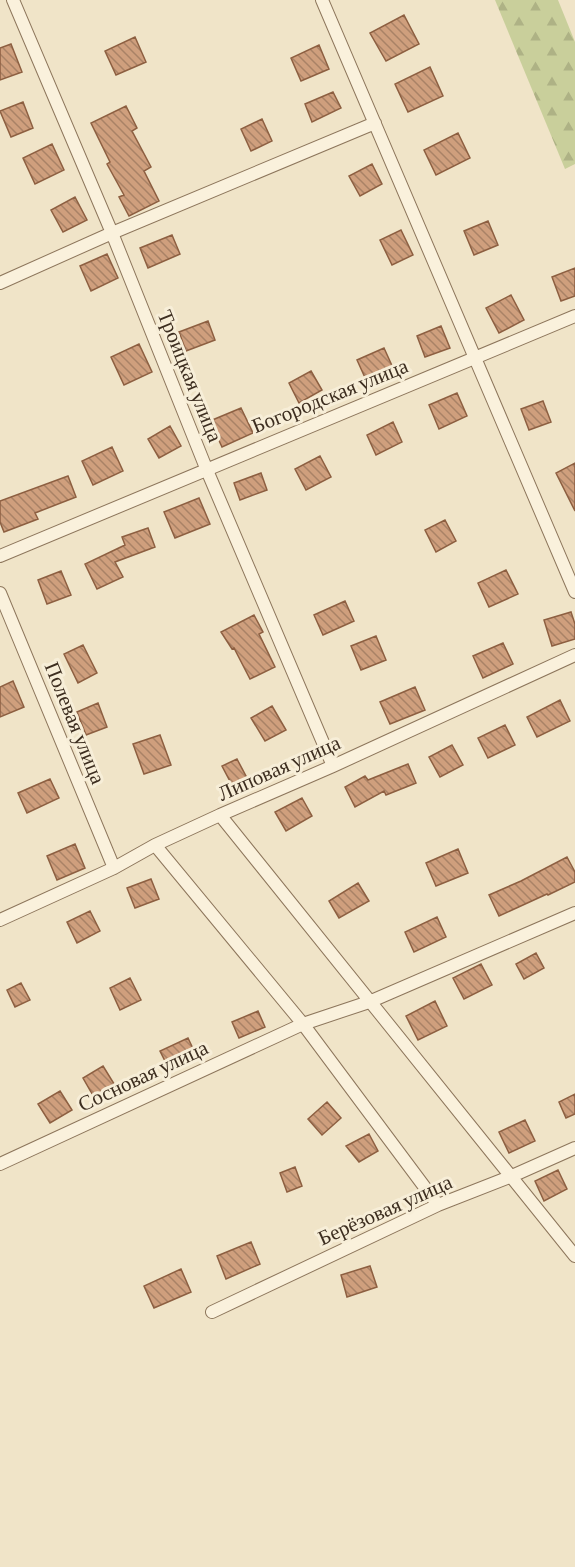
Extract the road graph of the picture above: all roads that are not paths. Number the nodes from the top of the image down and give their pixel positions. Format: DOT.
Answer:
graph roads {
  1 [pos="13,0"];
  2 [pos="322,0"];
  3 [pos="375,123"];
  4 [pos="112,233"];
  5 [pos="0,283"];
  6 [pos="575,316"];
  7 [pos="475,358"];
  8 [pos="206,468"];
  9 [pos="0,556"];
  10 [pos="575,592"];
  11 [pos="0,593"];
  12 [pos="575,655"];
  13 [pos="333,766"];
  14 [pos="220,814"];
  15 [pos="155,845"];
  16 [pos="114,868"];
  17 [pos="575,913"];
  18 [pos="0,920"];
  19 [pos="369,1002"];
  20 [pos="303,1024"];
  21 [pos="575,1148"];
  22 [pos="0,1164"];
  23 [pos="512,1176"];
  24 [pos="438,1205"];
  25 [pos="575,1256"];
  26 [pos="212,1312"];
  1 -- 4 [label="street, Троицкая улица"];
  2 -- 3 [label="street"];
  3 -- 4 [label="street"];
  3 -- 7 [label="street"];
  4 -- 5 [label="street"];
  4 -- 8 [label="street, Троицкая улица"];
  6 -- 7 [label="street, Богородская улица"];
  7 -- 8 [label="street, Богородская улица"];
  7 -- 10 [label="street"];
  8 -- 9 [label="street, Богородская улица"];
  8 -- 13 [label="street, Троицкая улица"];
  11 -- 16 [label="street, Полевая улица"];
  12 -- 13 [label="street, Липовая улица"];
  13 -- 14 [label="street, Липовая улица"];
  14 -- 15 [label="street, Липовая улица"];
  14 -- 19 [label="street"];
  15 -- 16 [label="street, Липовая улица"];
  15 -- 20 [label="street"];
  16 -- 18 [label="street, Липовая улица"];
  17 -- 19 [label="street, Сосновая улица"];
  19 -- 20 [label="street, Сосновая улица"];
  19 -- 23 [label="street"];
  20 -- 22 [label="street, Сосновая улица"];
  20 -- 24 [label="street"];
  21 -- 23 [label="street, Берёзовая улица"];
  23 -- 24 [label="street, Берёзовая улица"];
  23 -- 25 [label="street"];
  24 -- 26 [label="street, Берёзовая улица"];
}
